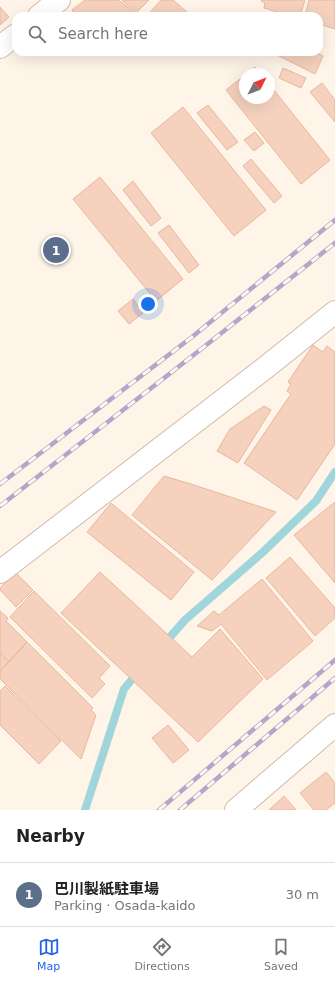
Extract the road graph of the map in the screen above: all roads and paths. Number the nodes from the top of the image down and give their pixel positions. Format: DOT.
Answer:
graph roads {
  1 [pos="58,0"];
  2 [pos="44,12"];
  3 [pos="12,38"];
  4 [pos="0,48"];
  5 [pos="335,312"];
  6 [pos="0,572"];
  7 [pos="335,725"];
  8 [pos="236,810"];
  1 -- 2 [label="street"];
  3 -- 4 [label="street"];
  5 -- 6 [label="street"];
  7 -- 8 [label="street"];
}
